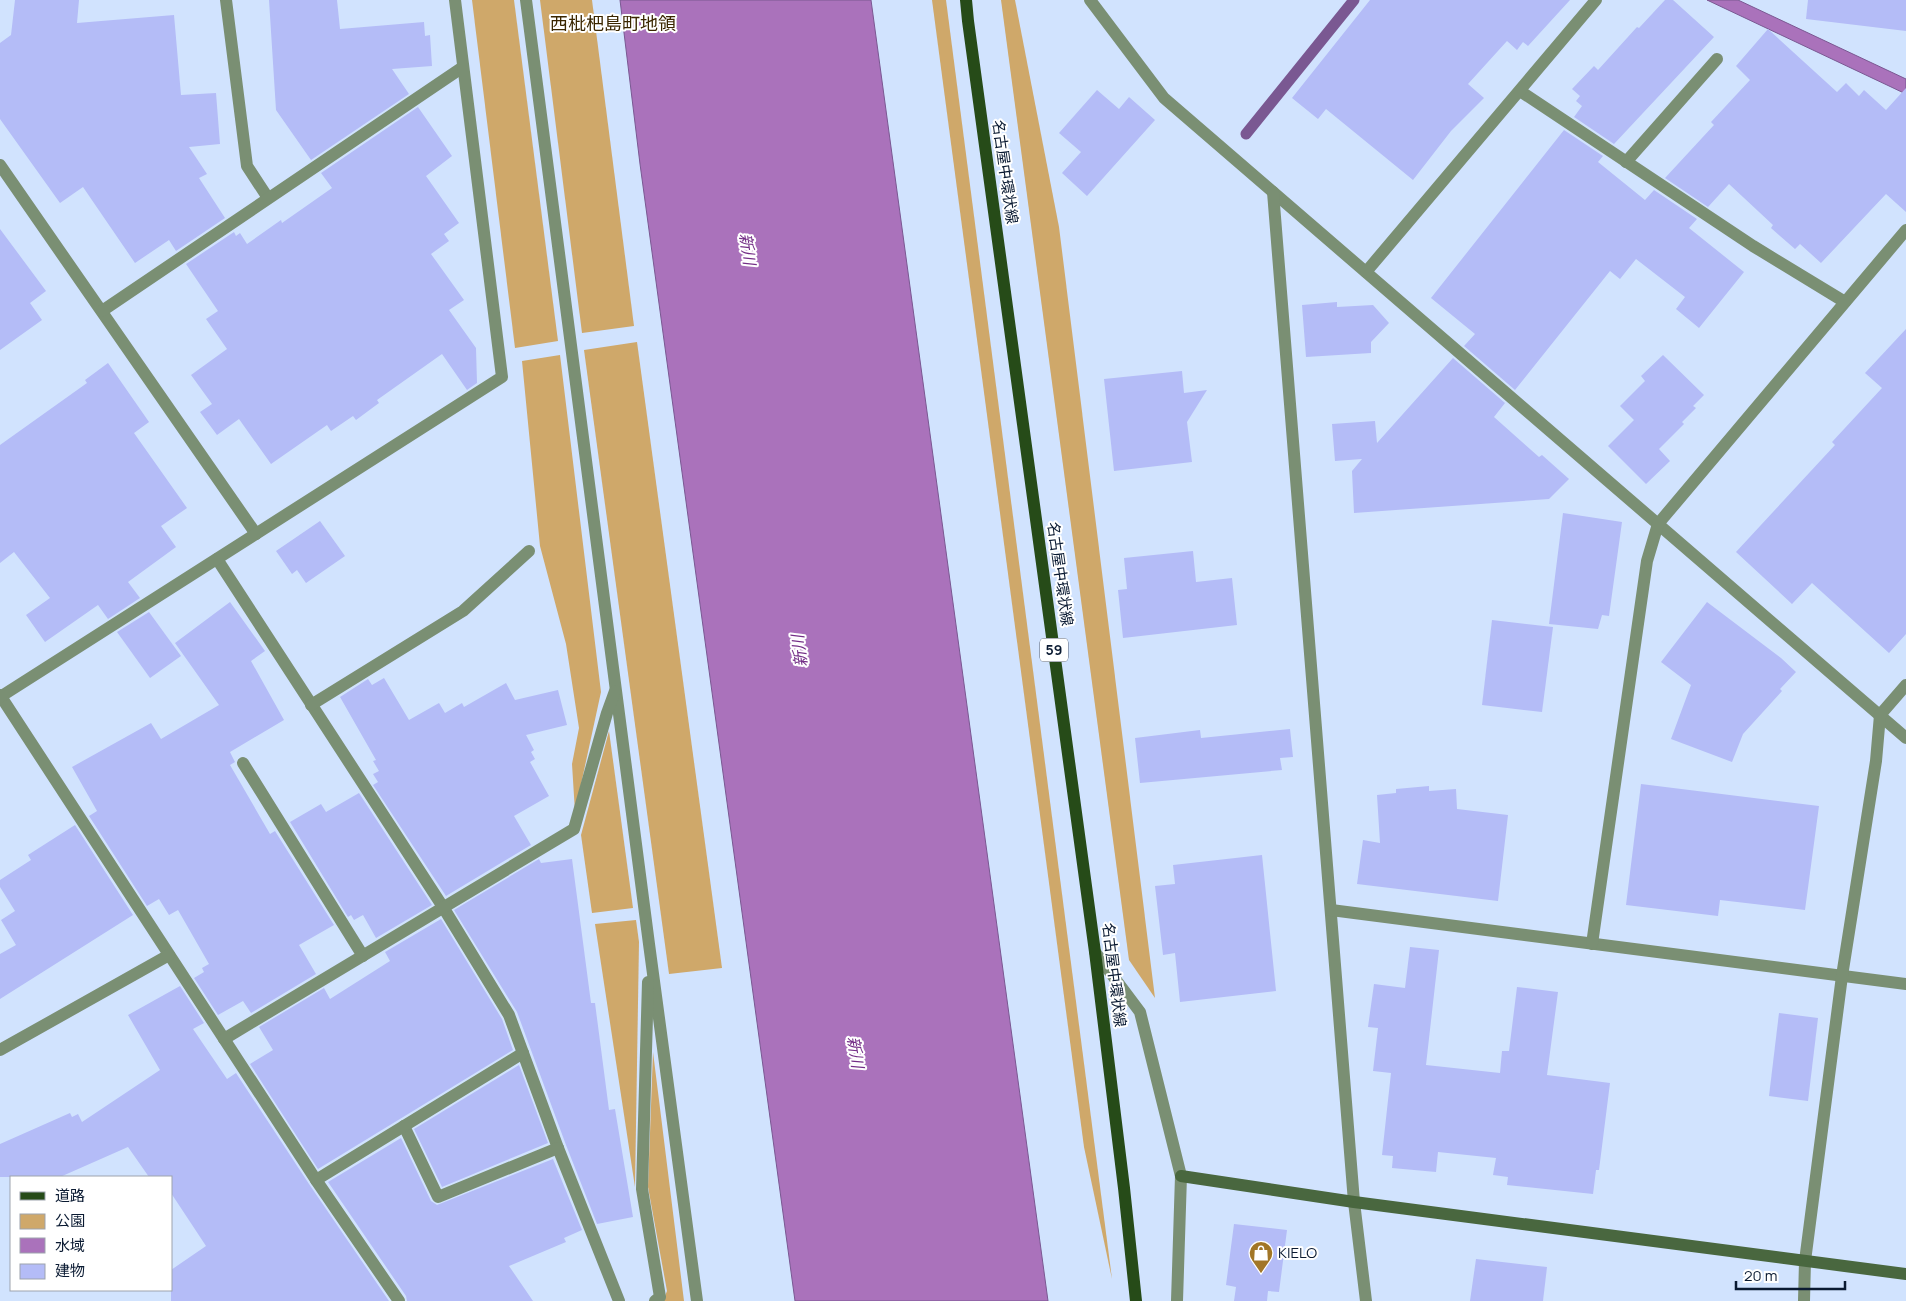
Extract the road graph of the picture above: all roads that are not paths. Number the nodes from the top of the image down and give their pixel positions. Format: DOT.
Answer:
graph roads {
  1 [pos="226,0"];
  2 [pos="455,0"];
  3 [pos="526,0"];
  4 [pos="966,0"];
  5 [pos="1090,0"];
  6 [pos="1596,0"];
  7 [pos="1717,59"];
  8 [pos="463,67"];
  9 [pos="1520,91"];
  10 [pos="1626,162"];
  11 [pos="0,165"];
  12 [pos="1274,192"];
  13 [pos="268,198"];
  14 [pos="1906,230"];
  15 [pos="1366,272"];
  16 [pos="1845,302"];
  17 [pos="102,311"];
  18 [pos="1658,524"];
  19 [pos="256,534"];
  20 [pos="529,551"];
  21 [pos="217,559"];
  22 [pos="1906,685"];
  23 [pos="616,688"];
  24 [pos="0,697"];
  25 [pos="311,705"];
  26 [pos="1880,715"];
  27 [pos="1906,738"];
  28 [pos="243,763"];
  29 [pos="443,908"];
  30 [pos="1331,910"];
  31 [pos="649,944"];
  32 [pos="1592,944"];
  33 [pos="1095,952"];
  34 [pos="169,954"];
  35 [pos="363,956"];
  36 [pos="1842,976"];
  37 [pos="1906,984"];
  38 [pos="224,1039"];
  39 [pos="0,1050"];
  40 [pos="523,1053"];
  41 [pos="404,1126"];
  42 [pos="558,1148"];
  43 [pos="1181,1176"];
  44 [pos="316,1180"];
  45 [pos="1354,1202"];
  46 [pos="1805,1261"];
  47 [pos="1906,1274"];
  48 [pos="399,1301"];
  49 [pos="619,1301"];
  50 [pos="655,1301"];
  51 [pos="697,1301"];
  52 [pos="1136,1301"];
  53 [pos="1177,1301"];
  54 [pos="1366,1301"];
  55 [pos="1804,1301"];
  1 -- 13 [label="street"];
  2 -- 8 [label="street"];
  3 -- 23 [label="street"];
  4 -- 33 [label="main road, 名古屋中環状線 / 59"];
  5 -- 12 [label="street"];
  6 -- 9 [label="street"];
  7 -- 10 [label="street"];
  8 -- 13 [label="street"];
  8 -- 19 [label="street"];
  9 -- 10 [label="street"];
  9 -- 15 [label="street"];
  10 -- 16 [label="street"];
  11 -- 17 [label="street"];
  12 -- 15 [label="street"];
  12 -- 30 [label="street"];
  13 -- 17 [label="street"];
  14 -- 16 [label="street"];
  15 -- 18 [label="street"];
  16 -- 18 [label="street"];
  17 -- 19 [label="street"];
  18 -- 26 [label="street"];
  18 -- 32 [label="street"];
  19 -- 21 [label="street"];
  20 -- 25 [label="street"];
  21 -- 24 [label="street"];
  21 -- 25 [label="street"];
  22 -- 26 [label="street"];
  23 -- 29 [label="street"];
  23 -- 31 [label="street"];
  24 -- 34 [label="street"];
  25 -- 29 [label="street"];
  26 -- 27 [label="street"];
  26 -- 36 [label="street"];
  28 -- 35 [label="street"];
  29 -- 35 [label="street"];
  29 -- 40 [label="street"];
  30 -- 32 [label="street"];
  30 -- 45 [label="street"];
  31 -- 50 [label="street"];
  31 -- 51 [label="street"];
  32 -- 36 [label="street"];
  33 -- 43 [label="street"];
  33 -- 52 [label="main road, 名古屋中環状線 / 59"];
  34 -- 38 [label="street"];
  34 -- 39 [label="street"];
  35 -- 38 [label="street"];
  36 -- 37 [label="street"];
  36 -- 46 [label="street"];
  38 -- 44 [label="street"];
  40 -- 41 [label="street"];
  40 -- 42 [label="street"];
  41 -- 42 [label="street"];
  41 -- 44 [label="street"];
  42 -- 49 [label="street"];
  43 -- 45 [label="street"];
  43 -- 53 [label="street"];
  44 -- 48 [label="street"];
  45 -- 46 [label="street"];
  45 -- 54 [label="street"];
  46 -- 47 [label="street"];
  46 -- 55 [label="street"];
}
